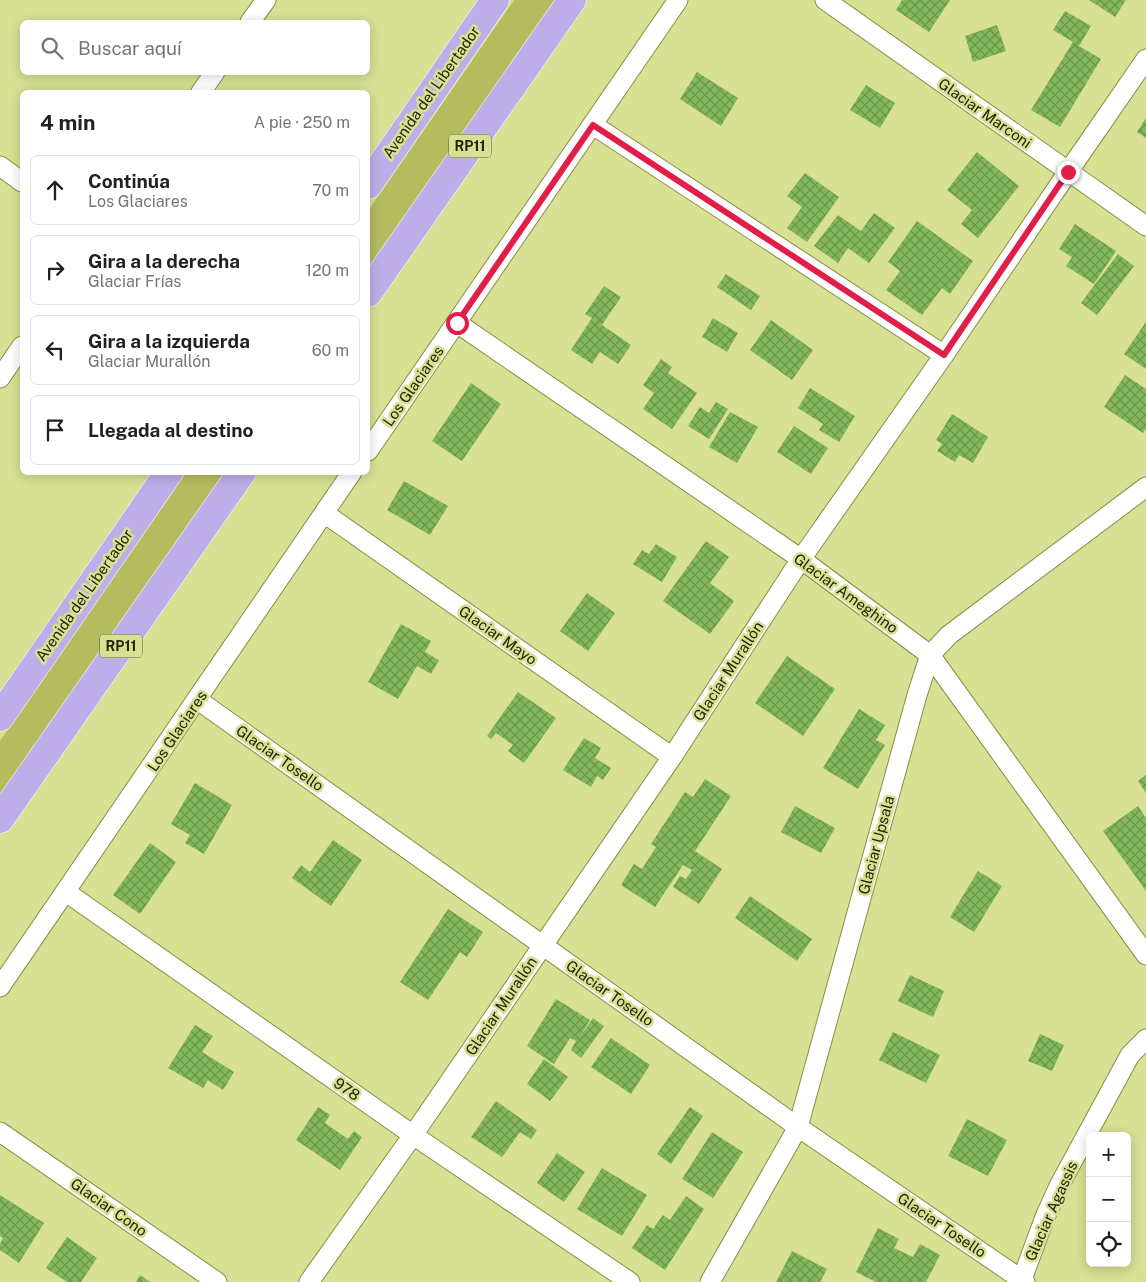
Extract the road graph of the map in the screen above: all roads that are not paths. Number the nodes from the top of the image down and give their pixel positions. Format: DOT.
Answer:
graph roads {
  1 [pos="266,0"];
  2 [pos="495,0"];
  3 [pos="572,0"];
  4 [pos="678,0"];
  5 [pos="825,0"];
  6 [pos="251,20"];
  7 [pos="1146,59"];
  8 [pos="213,75"];
  9 [pos="202,90"];
  10 [pos="593,125"];
  11 [pos="0,166"];
  12 [pos="1068,172"];
  13 [pos="20,181"];
  14 [pos="370,182"];
  15 [pos="1146,226"];
  16 [pos="370,290"];
  17 [pos="457,323"];
  18 [pos="20,349"];
  19 [pos="944,355"];
  20 [pos="0,378"];
  21 [pos="370,448"];
  22 [pos="167,475"];
  23 [pos="240,475"];
  24 [pos="350,475"];
  25 [pos="1145,491"];
  26 [pos="324,513"];
  27 [pos="801,559"];
  28 [pos="930,655"];
  29 [pos="198,700"];
  30 [pos="0,717"];
  31 [pos="672,757"];
  32 [pos="0,819"];
  33 [pos="66,892"];
  34 [pos="543,945"];
  35 [pos="1146,955"];
  36 [pos="0,988"];
  37 [pos="1146,1039"];
  38 [pos="798,1126"];
  39 [pos="0,1132"];
  40 [pos="413,1135"];
  41 [pos="1023,1281"];
  42 [pos="217,1282"];
  43 [pos="309,1282"];
  44 [pos="630,1282"];
  45 [pos="710,1282"];
  1 -- 6 [label="street"];
  2 -- 14 [label="main road, Avenida del Libertador"];
  3 -- 16 [label="main road, RP11"];
  4 -- 10 [label="street, Los Glaciares"];
  5 -- 12 [label="street, Glaciar Marconi"];
  7 -- 12 [label="street, Glaciar Murallón"];
  8 -- 9 [label="street"];
  10 -- 17 [label="street, Los Glaciares"];
  10 -- 19 [label="street"];
  11 -- 13 [label="street"];
  12 -- 15 [label="street, Glaciar Marconi"];
  12 -- 19 [label="street, Glaciar Murallón"];
  17 -- 21 [label="street, Los Glaciares"];
  17 -- 27 [label="street, Glaciar Ameghino"];
  18 -- 20 [label="street"];
  19 -- 27 [label="street, Glaciar Murallón"];
  22 -- 30 [label="main road, Avenida del Libertador"];
  23 -- 32 [label="main road, RP11"];
  24 -- 26 [label="street, Los Glaciares"];
  25 -- 28 [label="street, Glaciar Upsala"];
  26 -- 29 [label="street, Los Glaciares"];
  26 -- 31 [label="street, Glaciar Mayo"];
  27 -- 28 [label="street, Glaciar Ameghino"];
  27 -- 31 [label="street, Glaciar Murallón"];
  28 -- 35 [label="street, Glaciar Ameghino"];
  28 -- 38 [label="street, Glaciar Upsala"];
  29 -- 33 [label="street, Los Glaciares"];
  29 -- 34 [label="street, Glaciar Tosello"];
  31 -- 34 [label="street, Glaciar Murallón"];
  33 -- 36 [label="street, Los Glaciares"];
  33 -- 40 [label="street, 978"];
  34 -- 38 [label="street, Glaciar Tosello"];
  34 -- 40 [label="street, Glaciar Murallón"];
  37 -- 41 [label="street, Glaciar Agassis"];
  38 -- 41 [label="street, Glaciar Tosello"];
  38 -- 45 [label="street, Glaciar Upsala"];
  39 -- 42 [label="street, Glaciar Cono"];
  40 -- 43 [label="street, Glaciar Murallón"];
  40 -- 44 [label="street, 978"];
}
